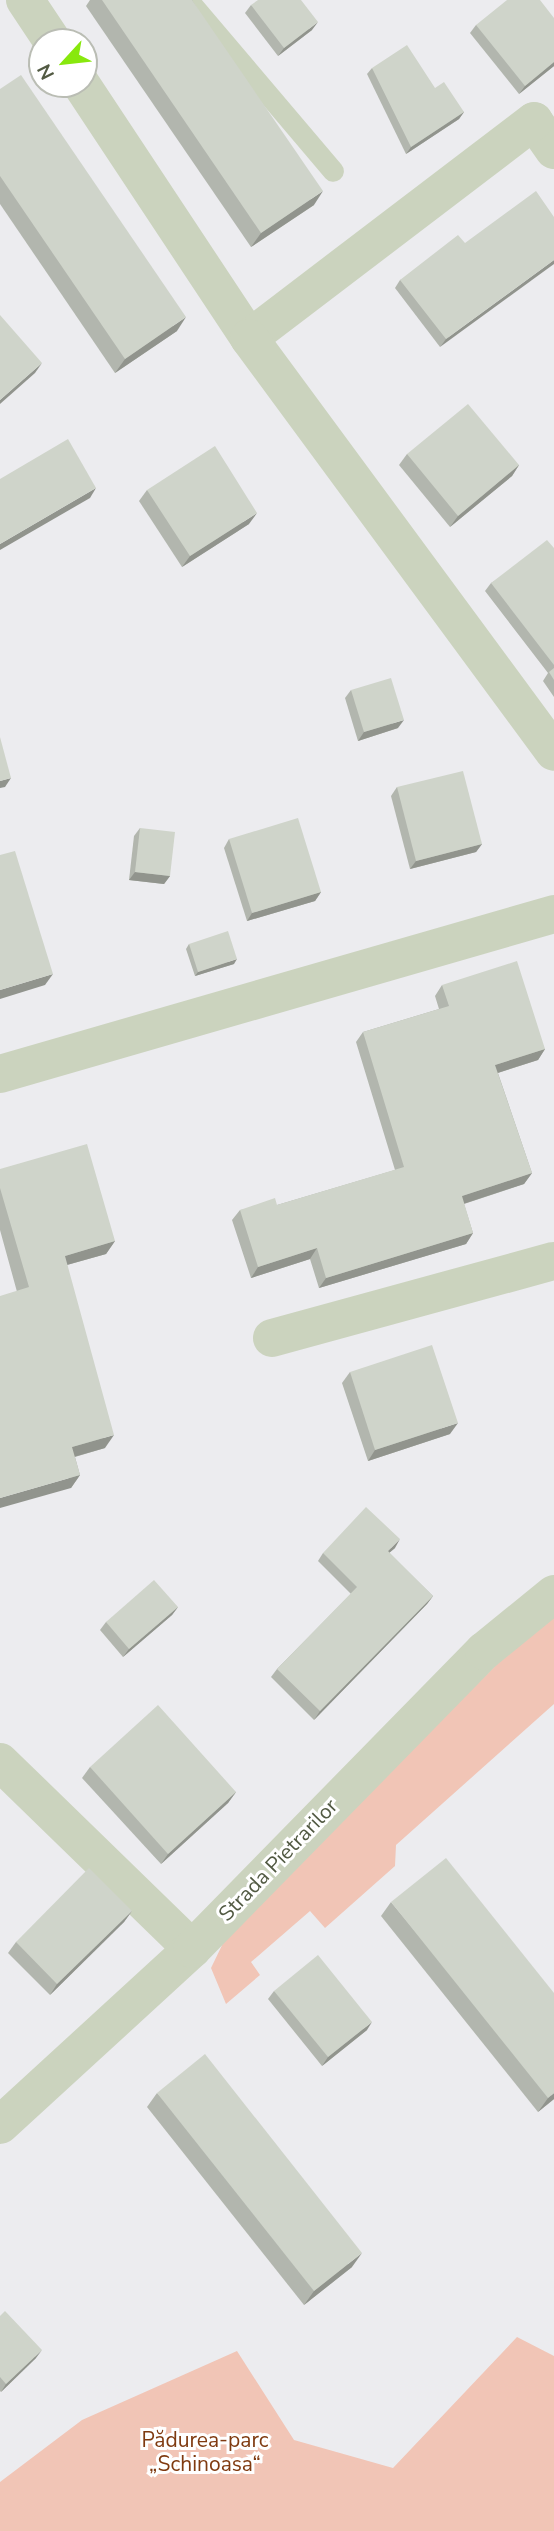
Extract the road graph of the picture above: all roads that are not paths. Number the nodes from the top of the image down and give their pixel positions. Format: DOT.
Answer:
graph roads {
  1 [pos="25,0"];
  2 [pos="188,0"];
  3 [pos="44,28"];
  4 [pos="90,98"];
  5 [pos="554,150"];
  6 [pos="332,171"];
  7 [pos="249,338"];
  8 [pos="554,752"];
  9 [pos="554,914"];
  10 [pos="0,1074"];
  11 [pos="554,1261"];
  12 [pos="272,1338"];
  13 [pos="554,1594"];
  14 [pos="0,1762"];
  15 [pos="192,1949"];
  16 [pos="0,2125"];
  1 -- 3 [label="street"];
  2 -- 6 [label="lane"];
  4 -- 7 [label="street"];
  5 -- 7 [label="street"];
  7 -- 8 [label="street"];
  9 -- 10 [label="street"];
  11 -- 12 [label="street"];
  13 -- 15 [label="street, Strada Pietrarilor"];
  14 -- 15 [label="street"];
  15 -- 16 [label="street, Strada Pietrarilor"];
}
